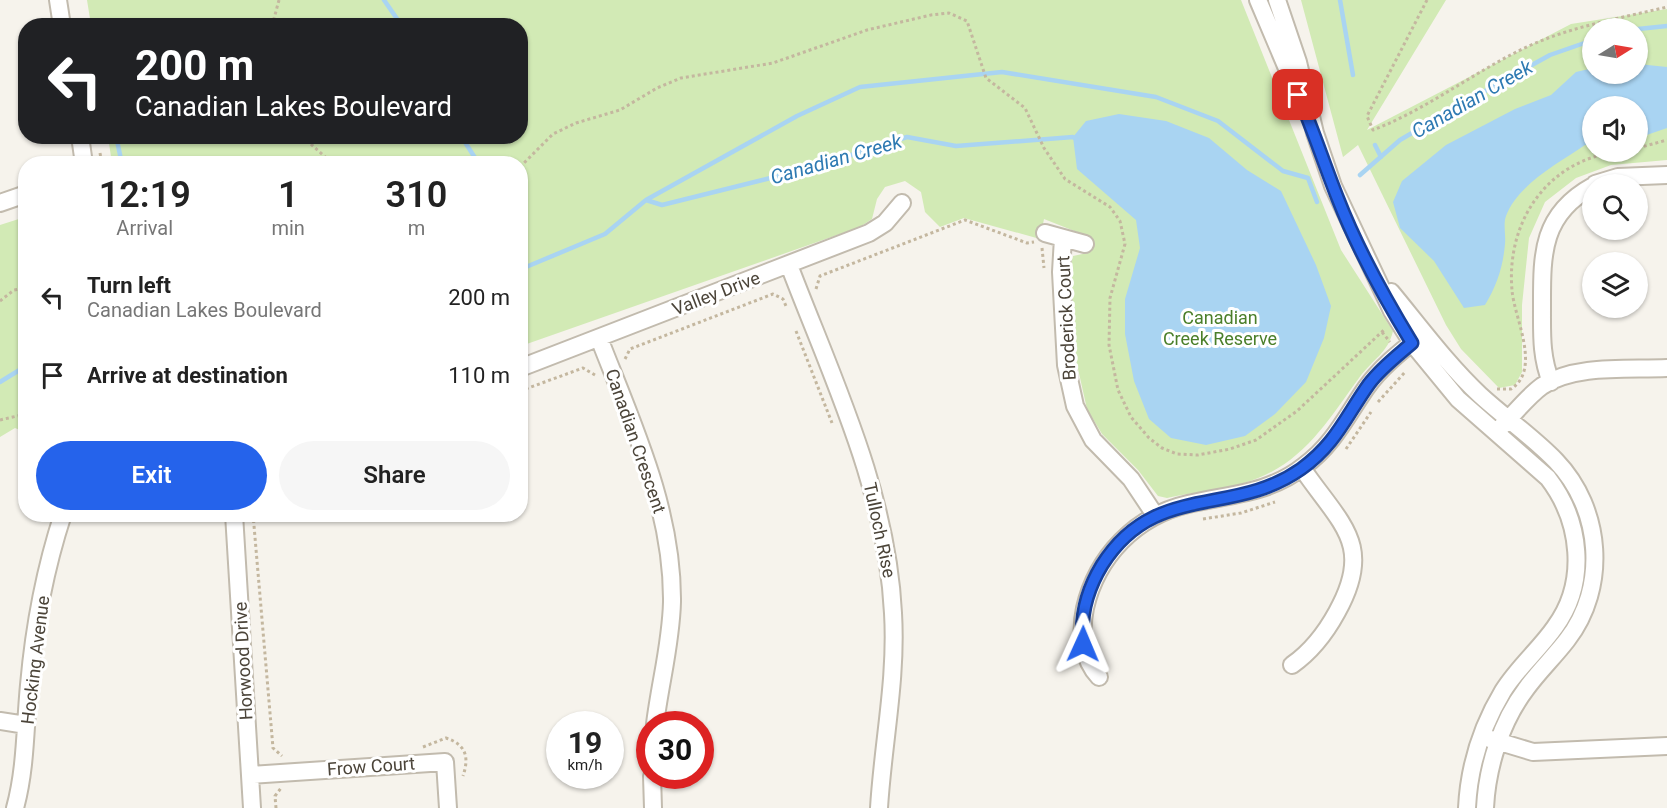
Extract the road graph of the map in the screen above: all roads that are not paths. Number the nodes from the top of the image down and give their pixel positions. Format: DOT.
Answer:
graph roads {
  1 [pos="58,0"];
  2 [pos="1258,0"];
  3 [pos="1277,0"];
  4 [pos="61,18"];
  5 [pos="1315,133"];
  6 [pos="1667,175"];
  7 [pos="1648,176"];
  8 [pos="1582,193"];
  9 [pos="18,197"];
  10 [pos="0,203"];
  11 [pos="902,203"];
  12 [pos="1044,237"];
  13 [pos="1063,238"];
  14 [pos="1085,244"];
  15 [pos="789,265"];
  16 [pos="1373,271"];
  17 [pos="599,338"];
  18 [pos="1418,338"];
  19 [pos="528,365"];
  20 [pos="1667,368"];
  21 [pos="1551,382"];
  22 [pos="1509,419"];
  23 [pos="1496,433"];
  24 [pos="1302,468"];
  25 [pos="1155,515"];
  26 [pos="61,522"];
  27 [pos="234,522"];
  28 [pos="1292,665"];
  29 [pos="1099,677"];
  30 [pos="657,711"];
  31 [pos="0,722"];
  32 [pos="26,725"];
  33 [pos="1482,735"];
  34 [pos="1498,743"];
  35 [pos="1667,746"];
  36 [pos="250,774"];
  37 [pos="652,789"];
  38 [pos="15,808"];
  39 [pos="252,808"];
  40 [pos="448,808"];
  41 [pos="653,808"];
  42 [pos="879,808"];
  43 [pos="1467,808"];
  44 [pos="1485,808"];
  1 -- 4 [label="street"];
  2 -- 5 [label="street"];
  3 -- 5 [label="street"];
  5 -- 16 [label="street"];
  6 -- 7 [label="street"];
  8 -- 21 [label="street"];
  9 -- 10 [label="street"];
  11 -- 15 [label="street, Valley Drive"];
  12 -- 13 [label="street"];
  13 -- 14 [label="street"];
  13 -- 25 [label="street, Broderick Court"];
  15 -- 17 [label="street, Valley Drive"];
  15 -- 42 [label="street, Tulloch Rise"];
  16 -- 18 [label="street"];
  16 -- 18 [label="street"];
  17 -- 19 [label="street, Valley Drive"];
  17 -- 30 [label="street, Canadian Crescent"];
  18 -- 22 [label="street"];
  18 -- 23 [label="street"];
  18 -- 24 [label="street"];
  20 -- 21 [label="street"];
  21 -- 22 [label="street"];
  22 -- 23 [label="street"];
  22 -- 34 [label="street"];
  23 -- 33 [label="street"];
  24 -- 25 [label="street"];
  24 -- 28 [label="street"];
  25 -- 29 [label="street"];
  26 -- 32 [label="street, Hocking Avenue"];
  27 -- 36 [label="street, Horwood Drive"];
  31 -- 32 [label="street"];
  32 -- 38 [label="street, Hocking Avenue"];
  33 -- 34 [label="street"];
  33 -- 43 [label="street"];
  34 -- 35 [label="street"];
  34 -- 44 [label="street"];
  36 -- 39 [label="street, Horwood Drive"];
  36 -- 40 [label="street, Frow Court"];
  37 -- 41 [label="street"];
}
